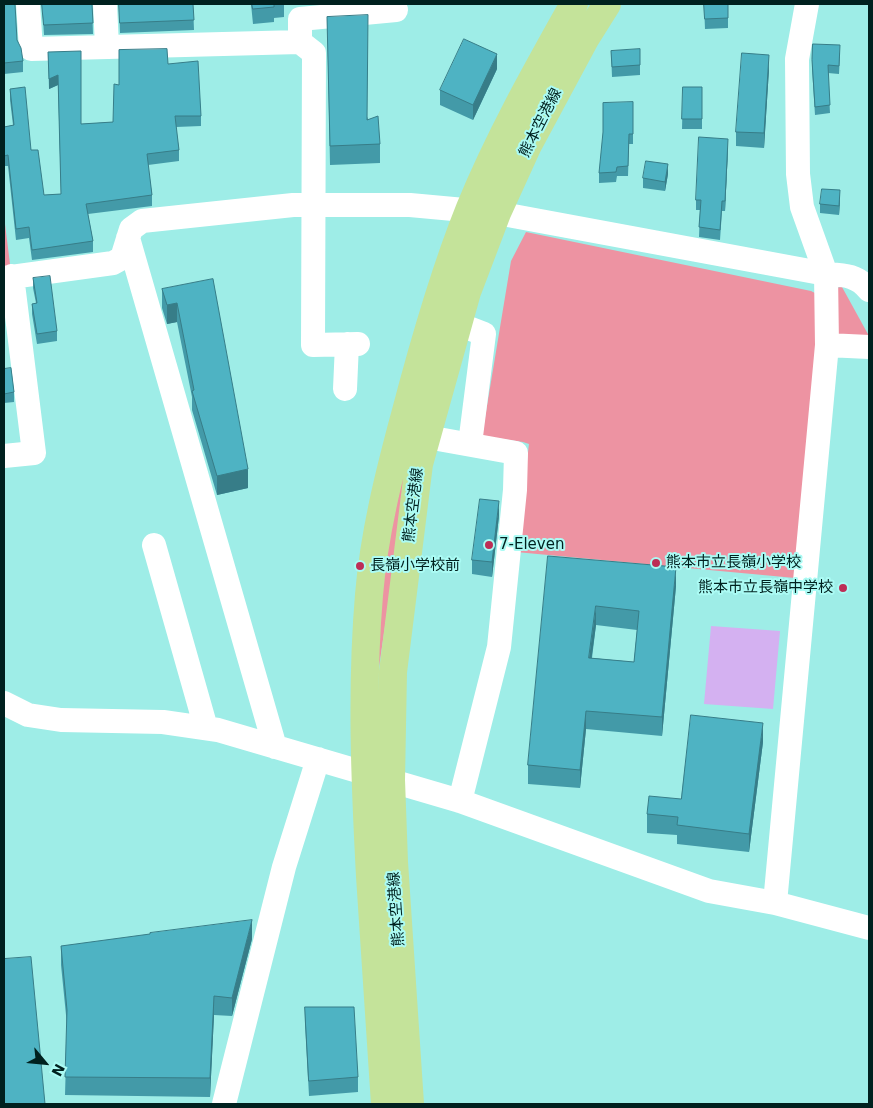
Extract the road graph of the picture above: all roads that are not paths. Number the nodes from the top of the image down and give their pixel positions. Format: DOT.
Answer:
graph roads {
  1 [pos="28,4"];
  2 [pos="105,4"];
  3 [pos="574,4"];
  4 [pos="607,4"];
  5 [pos="807,4"];
  6 [pos="396,10"];
  7 [pos="300,42"];
  8 [pos="107,47"];
  9 [pos="315,204"];
  10 [pos="469,210"];
  11 [pos="497,213"];
  12 [pos="128,238"];
  13 [pos="826,274"];
  14 [pos="8,277"];
  15 [pos="869,290"];
  16 [pos="458,324"];
  17 [pos="827,345"];
  18 [pos="869,347"];
  19 [pos="13,361"];
  20 [pos="345,389"];
  21 [pos="427,437"];
  22 [pos="470,444"];
  23 [pos="4,456"];
  24 [pos="154,546"];
  25 [pos="4,703"];
  26 [pos="206,728"];
  27 [pos="275,747"];
  28 [pos="318,759"];
  29 [pos="365,773"];
  30 [pos="391,780"];
  31 [pos="460,801"];
  32 [pos="775,903"];
  33 [pos="869,928"];
  34 [pos="224,1104"];
  35 [pos="385,1104"];
  36 [pos="410,1104"];
  1 -- 8 [label="street"];
  2 -- 8 [label="street"];
  3 -- 10 [label="main road, 熊本空港線"];
  4 -- 11 [label="main road, 熊本空港線"];
  5 -- 13 [label="street"];
  6 -- 7 [label="street"];
  7 -- 8 [label="street"];
  7 -- 9 [label="street"];
  9 -- 10 [label="street"];
  9 -- 12 [label="street"];
  9 -- 20 [label="street"];
  10 -- 11 [label="street"];
  10 -- 29 [label="main road, 熊本空港線"];
  11 -- 13 [label="street"];
  11 -- 16 [label="main road, 熊本空港線"];
  12 -- 14 [label="street"];
  12 -- 27 [label="street"];
  13 -- 15 [label="street"];
  13 -- 17 [label="street"];
  14 -- 19 [label="street"];
  16 -- 21 [label="main road, 熊本空港線"];
  16 -- 22 [label="street"];
  17 -- 18 [label="street"];
  17 -- 32 [label="street"];
  19 -- 23 [label="street"];
  21 -- 22 [label="street"];
  21 -- 30 [label="main road, 熊本空港線"];
  22 -- 31 [label="street"];
  24 -- 26 [label="street"];
  25 -- 26 [label="street"];
  26 -- 27 [label="street"];
  27 -- 28 [label="street"];
  28 -- 29 [label="street"];
  28 -- 34 [label="street"];
  29 -- 30 [label="street"];
  29 -- 35 [label="main road, 熊本空港線"];
  30 -- 31 [label="street"];
  30 -- 36 [label="main road, 熊本空港線"];
  31 -- 32 [label="street"];
  32 -- 33 [label="street"];
}
